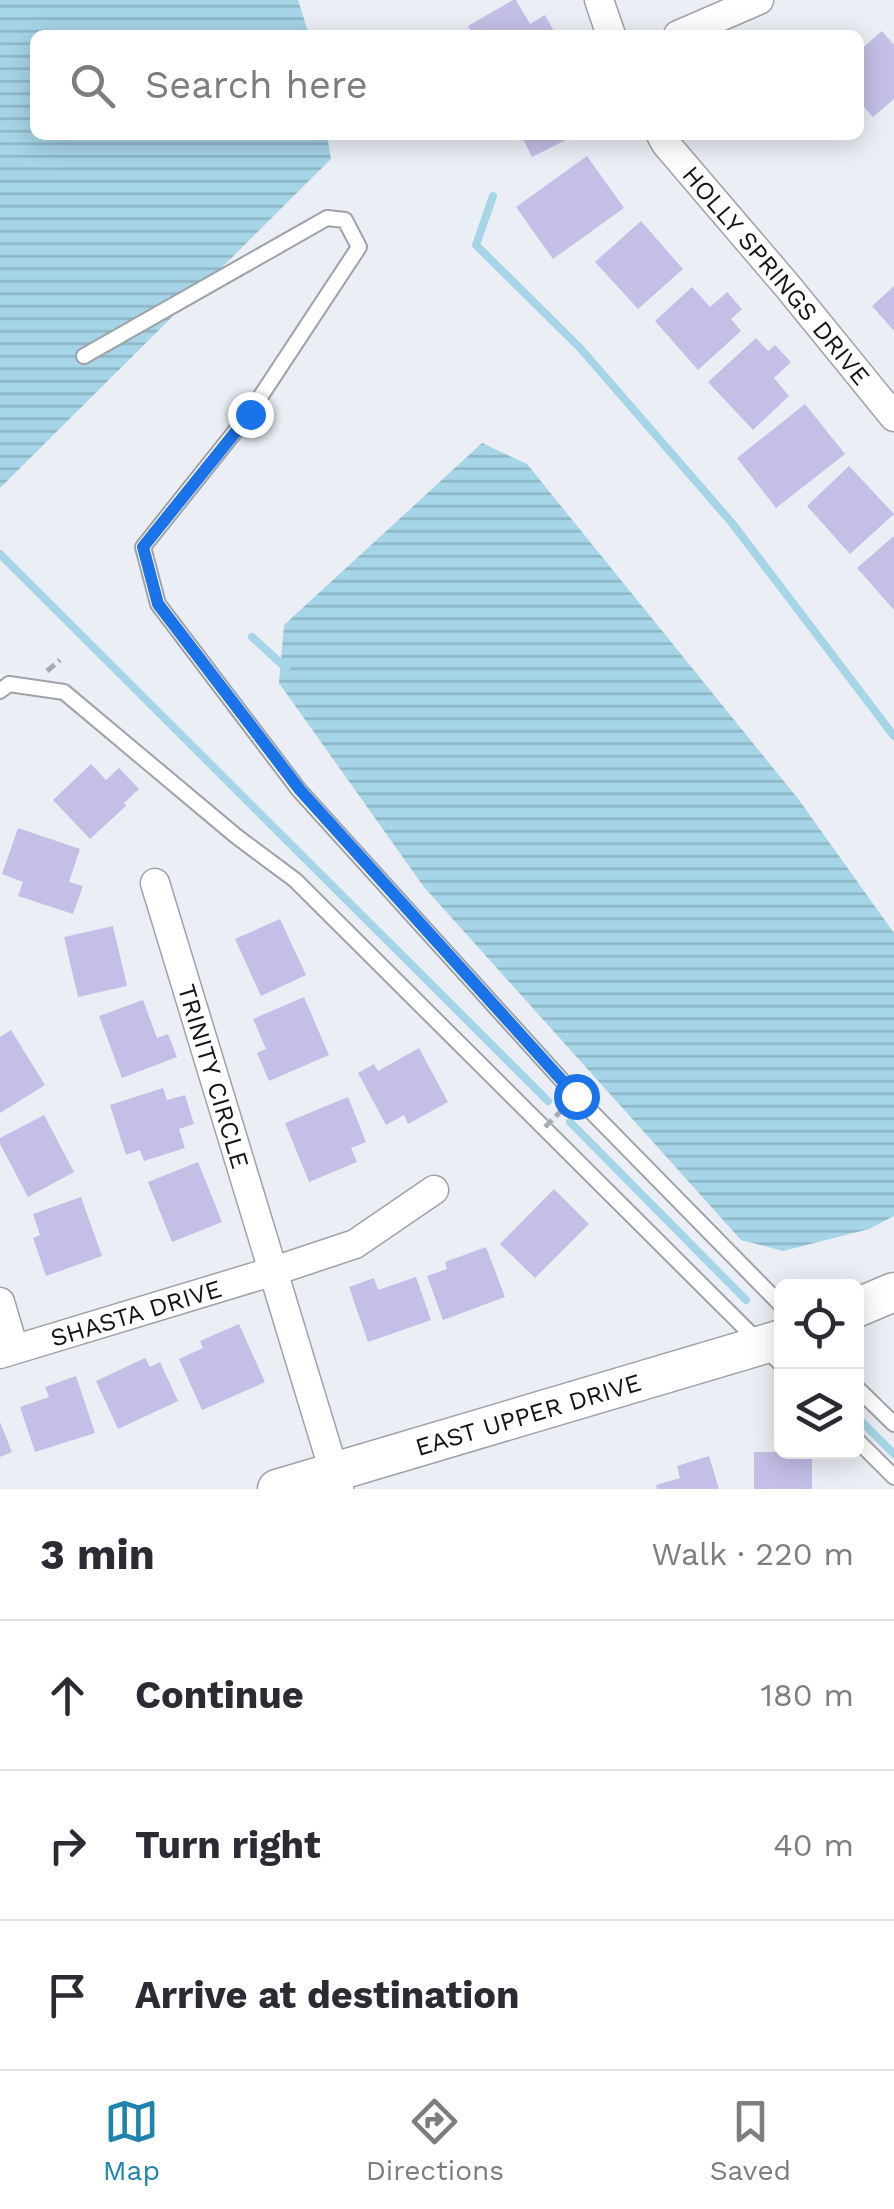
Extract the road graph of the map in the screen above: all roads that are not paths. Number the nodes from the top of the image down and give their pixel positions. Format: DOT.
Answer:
graph roads {
  1 [pos="599,0"];
  2 [pos="759,0"];
  3 [pos="610,30"];
  4 [pos="690,30"];
  5 [pos="664,140"];
  6 [pos="84,356"];
  7 [pos="894,417"];
  8 [pos="0,691"];
  9 [pos="154,883"];
  10 [pos="434,1190"];
  11 [pos="274,1271"];
  12 [pos="894,1292"];
  13 [pos="774,1298"];
  14 [pos="0,1302"];
  15 [pos="864,1305"];
  16 [pos="774,1349"];
  17 [pos="774,1350"];
  18 [pos="7,1351"];
  19 [pos="864,1395"];
  20 [pos="894,1424"];
  21 [pos="864,1447"];
  22 [pos="894,1477"];
  23 [pos="337,1480"];
  24 [pos="278,1489"];
  1 -- 3 [label="street"];
  2 -- 4 [label="street"];
  5 -- 7 [label="street, HOLLY SPRINGS DRIVE"];
  6 -- 13 [label="lane"];
  8 -- 16 [label="lane"];
  9 -- 11 [label="street, TRINITY CIRCLE"];
  10 -- 11 [label="street, SHASTA DRIVE"];
  11 -- 18 [label="street, SHASTA DRIVE"];
  11 -- 23 [label="street, TRINITY CIRCLE"];
  12 -- 15 [label="main road"];
  14 -- 18 [label="street"];
  17 -- 23 [label="main road, EAST UPPER DRIVE"];
  19 -- 20 [label="lane"];
  21 -- 22 [label="lane"];
  23 -- 24 [label="main road, EAST UPPER DRIVE"];
}
